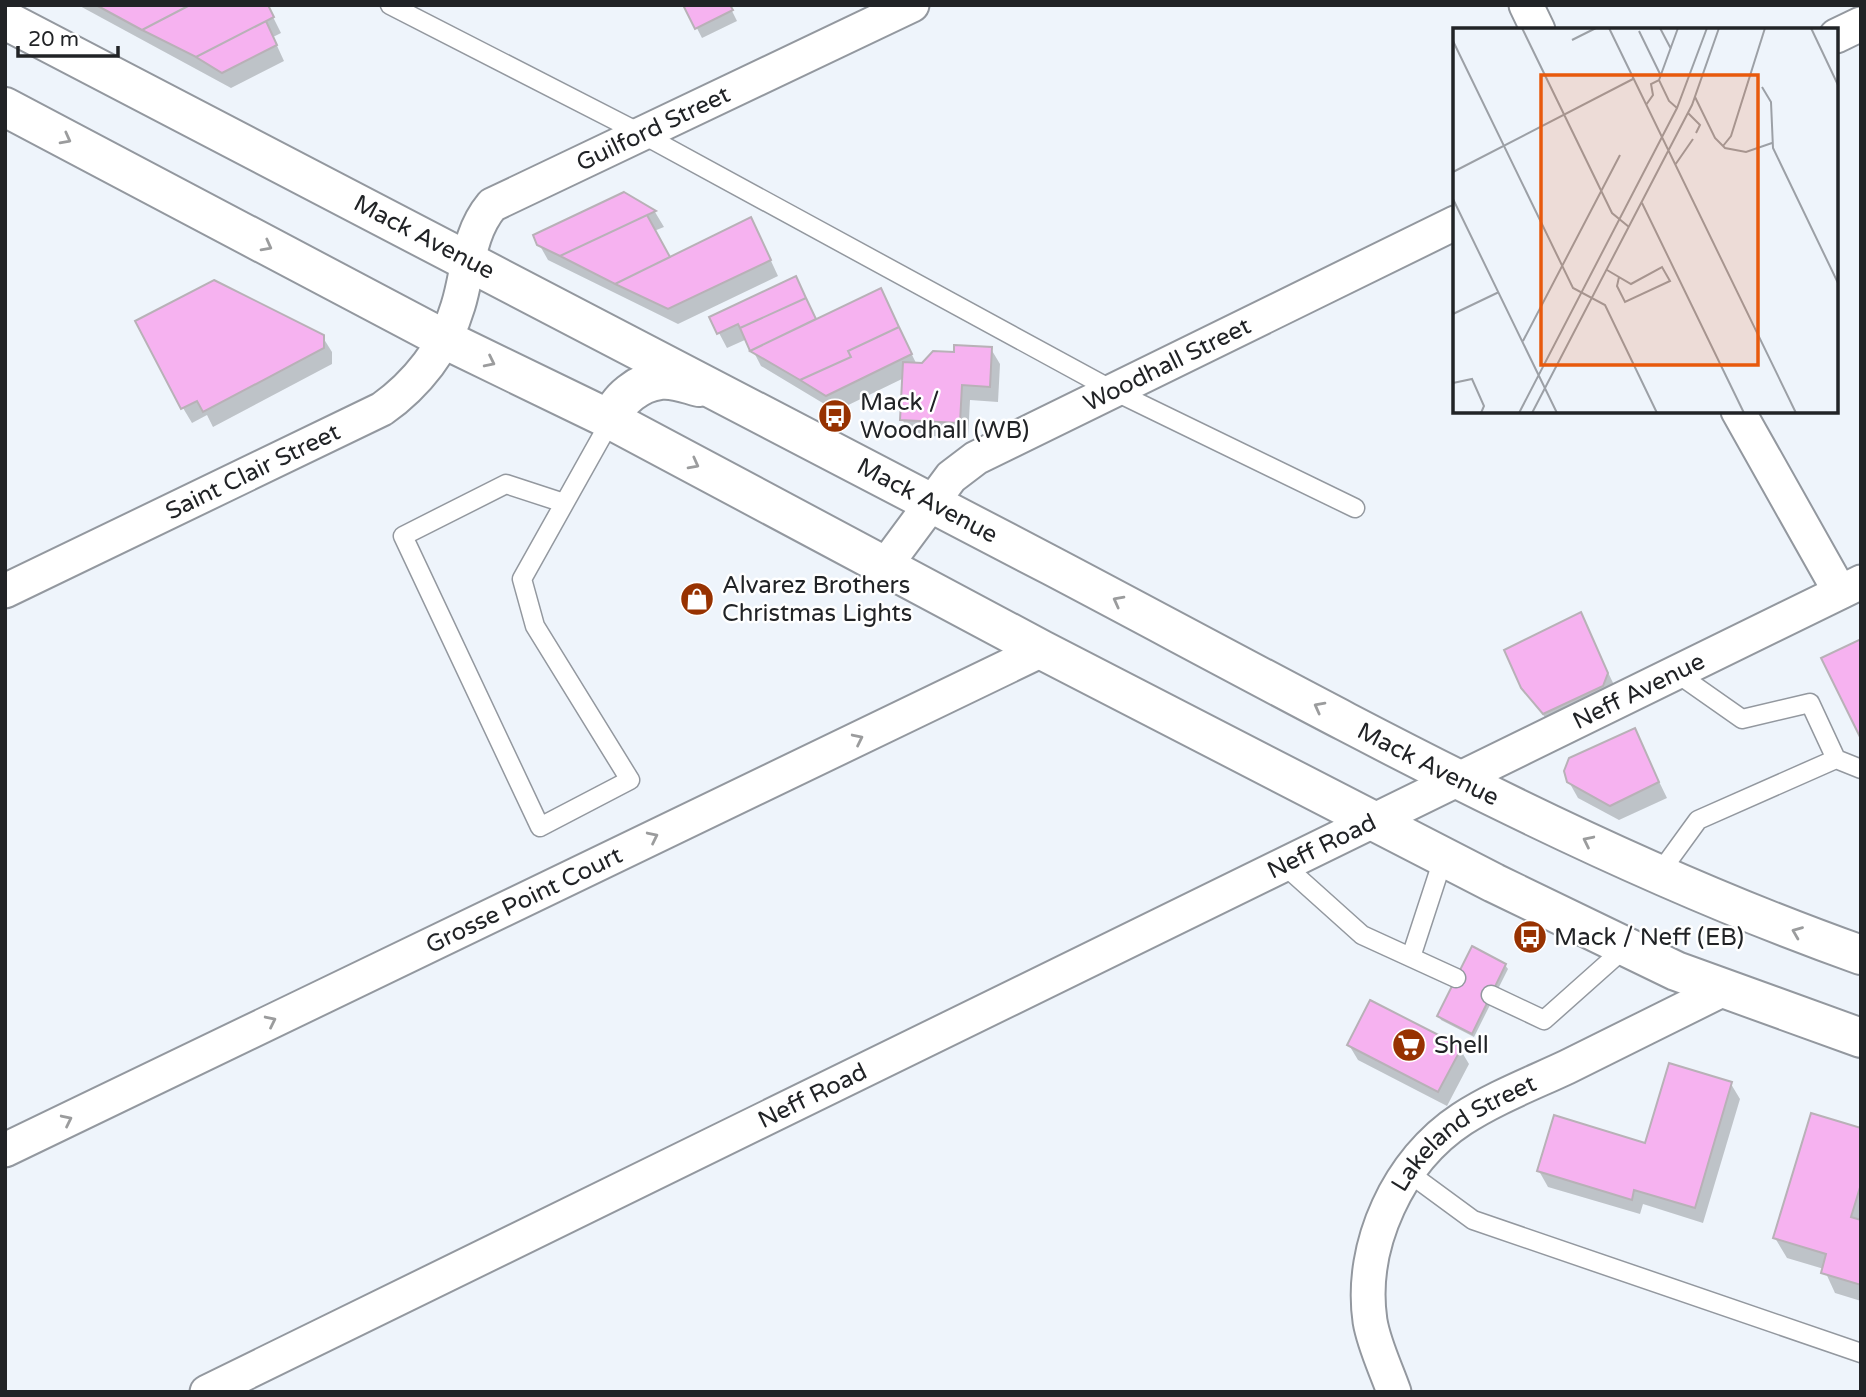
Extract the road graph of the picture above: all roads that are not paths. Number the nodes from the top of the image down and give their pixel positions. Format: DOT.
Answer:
graph roads {
  1 [pos="390,5"];
  2 [pos="912,5"];
  3 [pos="1526,5"];
  4 [pos="5,20"];
  5 [pos="1861,24"];
  6 [pos="1537,28"];
  7 [pos="1838,35"];
  8 [pos="5,107"];
  9 [pos="642,134"];
  10 [pos="1453,224"];
  11 [pos="467,257"];
  12 [pos="451,323"];
  13 [pos="714,390"];
  14 [pos="1114,391"];
  15 [pos="1739,413"];
  16 [pos="611,419"];
  17 [pos="930,502"];
  18 [pos="564,503"];
  19 [pos="1354,508"];
  20 [pos="895,552"];
  21 [pos="1850,587"];
  22 [pos="5,590"];
  23 [pos="1042,650"];
  24 [pos="1675,672"];
  25 [pos="1836,760"];
  26 [pos="1861,769"];
  27 [pos="1458,777"];
  28 [pos="1418,798"];
  29 [pos="1375,820"];
  30 [pos="1444,856"];
  31 [pos="1284,864"];
  32 [pos="1658,875"];
  33 [pos="1626,947"];
  34 [pos="1861,956"];
  35 [pos="1411,957"];
  36 [pos="1455,978"];
  37 [pos="1724,989"];
  38 [pos="1491,995"];
  39 [pos="1861,1038"];
  40 [pos="5,1150"];
  41 [pos="1409,1172"];
  42 [pos="1861,1353"];
  43 [pos="207,1392"];
  44 [pos="1394,1392"];
  1 -- 9 [label="lane"];
  2 -- 9 [label="street, Guilford Street"];
  3 -- 6 [label="street"];
  4 -- 11 [label="main road, Mack Avenue"];
  5 -- 7 [label="street"];
  8 -- 12 [label="main road, one-way"];
  9 -- 11 [label="street, Guilford Street"];
  9 -- 14 [label="lane"];
  10 -- 14 [label="street, Woodhall Street"];
  11 -- 12 [label="street, Guilford Street"];
  11 -- 13 [label="main road, Mack Avenue"];
  12 -- 16 [label="main road, one-way"];
  12 -- 22 [label="street, Saint Clair Street"];
  13 -- 16 [label="main road"];
  13 -- 17 [label="main road, Mack Avenue"];
  14 -- 17 [label="street, Woodhall Street"];
  14 -- 19 [label="lane"];
  15 -- 21 [label="street"];
  16 -- 18 [label="lane"];
  16 -- 20 [label="main road, one-way"];
  17 -- 20 [label="street, Woodhall Street"];
  27 -- 17 [label="main road, Mack Avenue, one-way"];
  18 -- 18 [label="lane"];
  20 -- 23 [label="main road"];
  21 -- 24 [label="street, Neff Avenue"];
  23 -- 29 [label="main road"];
  40 -- 23 [label="street, Grosse Point Court, one-way"];
  24 -- 25 [label="lane"];
  24 -- 27 [label="street, Neff Avenue"];
  25 -- 26 [label="lane"];
  25 -- 32 [label="lane"];
  27 -- 28 [label="street, Neff Avenue"];
  32 -- 27 [label="main road, Mack Avenue, one-way"];
  28 -- 29 [label="street, Neff Road"];
  29 -- 30 [label="main road"];
  29 -- 31 [label="street, Neff Road"];
  30 -- 33 [label="main road"];
  30 -- 35 [label="lane"];
  31 -- 35 [label="lane"];
  31 -- 43 [label="street, Neff Road"];
  34 -- 32 [label="main road, Mack Avenue, one-way"];
  33 -- 37 [label="main road"];
  33 -- 38 [label="lane"];
  35 -- 36 [label="lane"];
  37 -- 39 [label="main road"];
  37 -- 41 [label="street, Lakeland Street"];
  41 -- 42 [label="lane"];
  41 -- 44 [label="street, Lakeland Street"];
}
